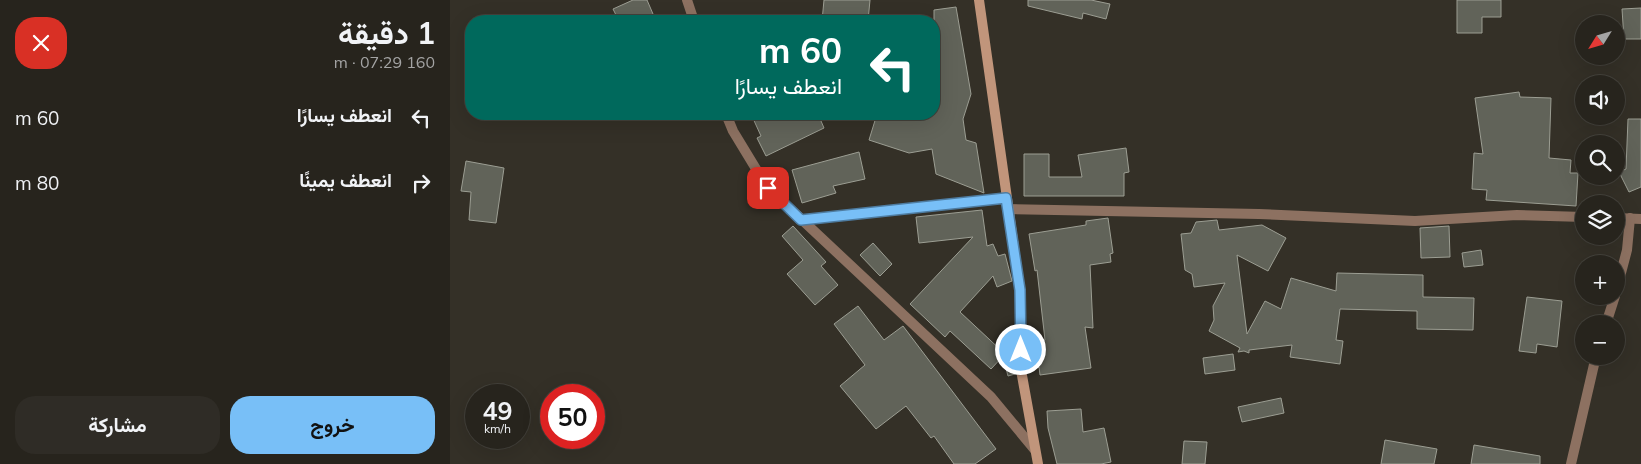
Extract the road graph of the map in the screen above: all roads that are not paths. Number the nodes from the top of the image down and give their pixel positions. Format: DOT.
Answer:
graph roads {
  1 [pos="687,0"];
  2 [pos="979,0"];
  3 [pos="692,15"];
  4 [pos="728,120"];
  5 [pos="1006,198"];
  6 [pos="1008,209"];
  7 [pos="1575,217"];
  8 [pos="1625,218"];
  9 [pos="1630,218"];
  10 [pos="1641,219"];
  11 [pos="801,220"];
  12 [pos="1625,258"];
  13 [pos="1594,365"];
  14 [pos="1035,450"];
  15 [pos="1038,464"];
  16 [pos="1571,464"];
  1 -- 3 [label="street"];
  2 -- 5 [label="main road"];
  4 -- 11 [label="street"];
  5 -- 6 [label="main road"];
  5 -- 11 [label="street"];
  6 -- 7 [label="street"];
  6 -- 14 [label="main road"];
  8 -- 9 [label="street"];
  9 -- 10 [label="street"];
  9 -- 12 [label="street"];
  11 -- 14 [label="street"];
  13 -- 16 [label="street"];
  14 -- 15 [label="main road"];
}
